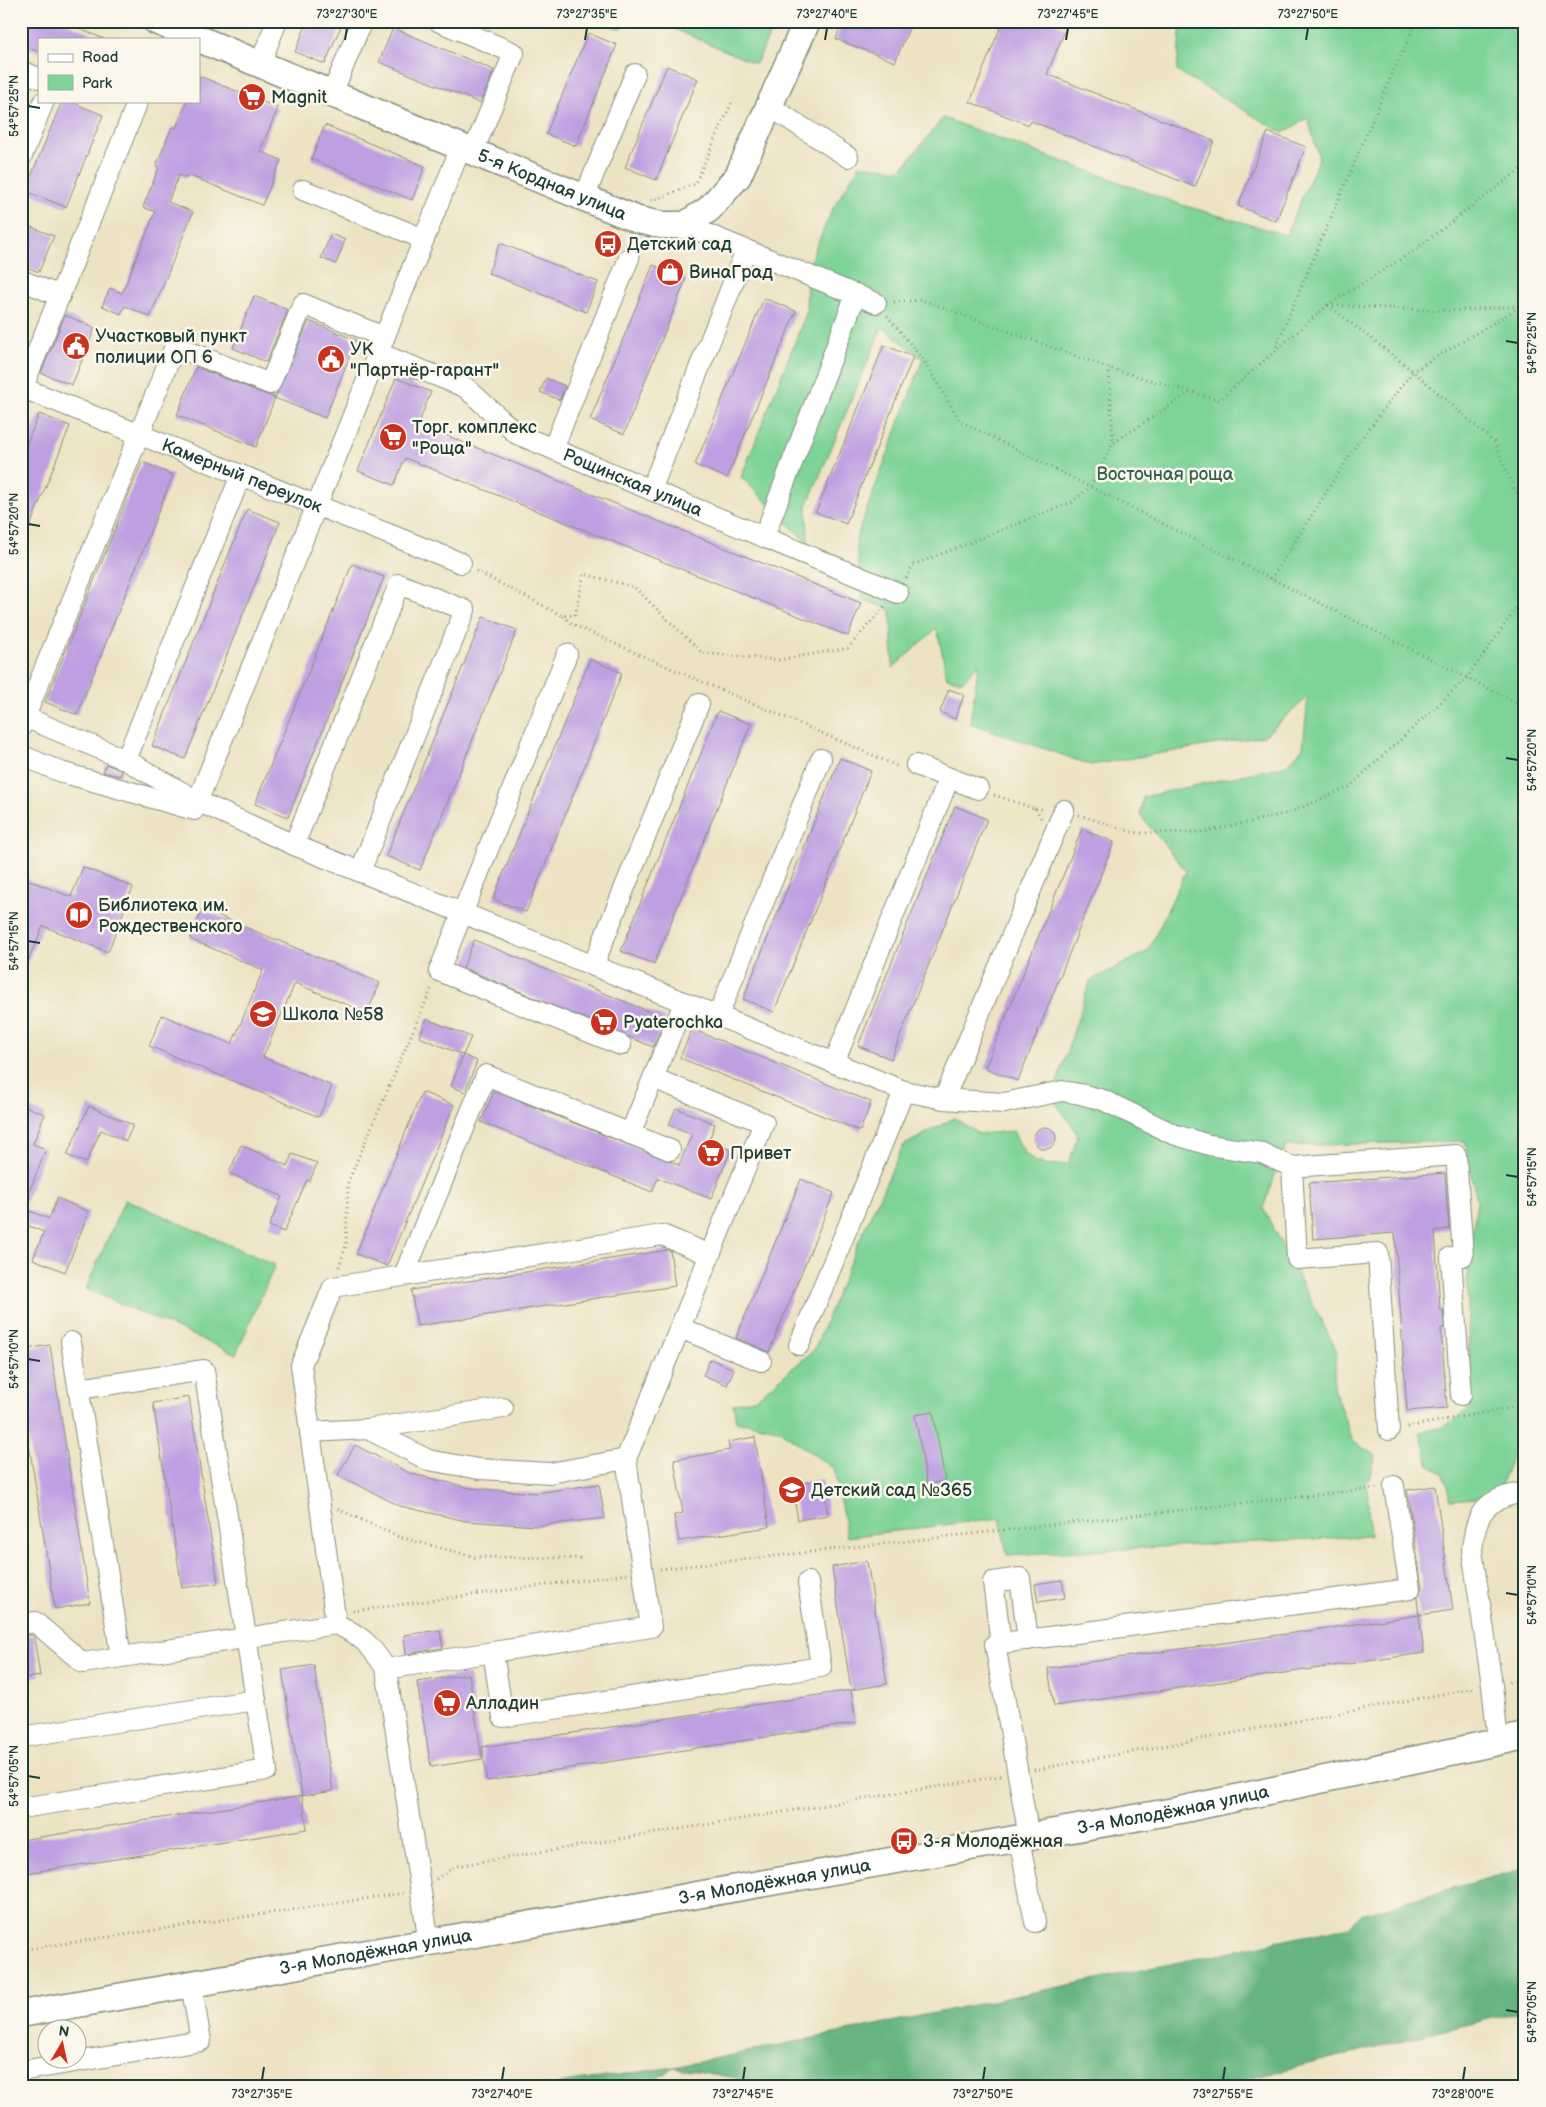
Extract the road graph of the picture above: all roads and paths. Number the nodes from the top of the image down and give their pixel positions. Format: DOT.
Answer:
graph roads {
  1 [pos="277,21"];
  2 [pos="362,21"];
  3 [pos="438,21"];
  4 [pos="807,21"];
  5 [pos="1417,21"];
  6 [pos="162,26"];
  7 [pos="196,38"];
  8 [pos="200,39"];
  9 [pos="260,64"];
  10 [pos="21,71"];
  11 [pos="635,74"];
  12 [pos="38,78"];
  13 [pos="332,94"];
  14 [pos="44,102"];
  15 [pos="138,102"];
  16 [pos="769,106"];
  17 [pos="467,150"];
  18 [pos="848,157"];
  19 [pos="21,158"];
  20 [pos="1525,166"];
  21 [pos="303,190"];
  22 [pos="584,198"];
  23 [pos="685,225"];
  24 [pos="424,239"];
  25 [pos="746,250"];
  26 [pos="629,258"];
  27 [pos="21,280"];
  28 [pos="856,294"];
  29 [pos="60,296"];
  30 [pos="876,303"];
  31 [pos="1328,305"];
  32 [pos="1524,305"];
  33 [pos="381,345"];
  34 [pos="1273,353"];
  35 [pos="1109,368"];
  36 [pos="1413,371"];
  37 [pos="22,390"];
  38 [pos="1191,392"];
  39 [pos="139,434"];
  40 [pos="1113,443"];
  41 [pos="553,449"];
  42 [pos="241,475"];
  43 [pos="1090,487"];
  44 [pos="651,490"];
  45 [pos="316,505"];
  46 [pos="1525,513"];
  47 [pos="764,537"];
  48 [pos="461,564"];
  49 [pos="1271,579"];
  50 [pos="898,592"];
  51 [pos="1525,596"];
  52 [pos="563,616"];
  53 [pos="567,654"];
  54 [pos="1467,678"];
  55 [pos="699,704"];
  56 [pos="1525,707"];
  57 [pos="23,722"];
  58 [pos="21,756"];
  59 [pos="821,759"];
  60 [pos="126,760"];
  61 [pos="916,765"];
  62 [pos="949,778"];
  63 [pos="978,789"];
  64 [pos="195,806"];
  65 [pos="1036,809"];
  66 [pos="1064,810"];
  67 [pos="294,845"];
  68 [pos="360,872"];
  69 [pos="463,913"];
  70 [pos="593,966"];
  71 [pos="440,971"];
  72 [pos="684,1003"];
  73 [pos="718,1016"];
  74 [pos="621,1045"];
  75 [pos="834,1063"];
  76 [pos="653,1078"];
  77 [pos="904,1091"];
  78 [pos="944,1099"];
  79 [pos="630,1134"];
  80 [pos="670,1150"];
  81 [pos="1292,1167"];
  82 [pos="710,1255"];
  83 [pos="404,1275"];
  84 [pos="333,1287"];
  85 [pos="680,1328"];
  86 [pos="71,1342"];
  87 [pos="799,1345"];
  88 [pos="761,1361"];
  89 [pos="79,1389"];
  90 [pos="1461,1395"];
  91 [pos="1525,1405"];
  92 [pos="503,1408"];
  93 [pos="368,1430"];
  94 [pos="1389,1430"];
  95 [pos="310,1432"];
  96 [pos="626,1459"];
  97 [pos="1394,1486"];
  98 [pos="1525,1492"];
  99 [pos="319,1500"];
  100 [pos="582,1558"];
  101 [pos="642,1572"];
  102 [pos="808,1582"];
  103 [pos="336,1619"];
  104 [pos="21,1624"];
  105 [pos="246,1638"];
  106 [pos="1028,1640"];
  107 [pos="1001,1644"];
  108 [pos="493,1652"];
  109 [pos="121,1657"];
  110 [pos="386,1668"];
  111 [pos="1525,1680"];
  112 [pos="1492,1685"];
  113 [pos="256,1700"];
  114 [pos="21,1736"];
  115 [pos="1525,1736"];
  116 [pos="1498,1742"];
  117 [pos="1018,1773"];
  118 [pos="21,1808"];
  119 [pos="1024,1838"];
  120 [pos="420,1891"];
  121 [pos="1035,1922"];
  122 [pos="428,1943"];
  123 [pos="21,1950"];
  124 [pos="191,1984"];
  125 [pos="21,2014"];
  126 [pos="21,2071"];
  1 -- 9 [label="street"];
  2 -- 13 [label="street"];
  3 -- 17 [label="street"];
  4 -- 16 [label="main road"];
  5 -- 34 [label="path"];
  6 -- 7 [label="main road, 5-я Кордная улица"];
  8 -- 9 [label="main road, 5-я Кордная улица"];
  9 -- 13 [label="main road, 5-я Кордная улица"];
  10 -- 12 [label="street"];
  11 -- 22 [label="street"];
  13 -- 17 [label="main road, 5-я Кордная улица"];
  14 -- 19 [label="street"];
  15 -- 29 [label="street, Камерный переулок"];
  16 -- 18 [label="street"];
  16 -- 23 [label="main road"];
  17 -- 22 [label="main road, 5-я Кордная улица"];
  17 -- 24 [label="street"];
  20 -- 31 [label="path"];
  21 -- 24 [label="street"];
  22 -- 23 [label="main road, 5-я Кордная улица"];
  23 -- 25 [label="street"];
  24 -- 33 [label="street"];
  25 -- 28 [label="street"];
  25 -- 44 [label="street"];
  26 -- 41 [label="street"];
  27 -- 29 [label="street"];
  28 -- 30 [label="street"];
  28 -- 47 [label="street"];
  29 -- 37 [label="street, Камерный переулок"];
  30 -- 35 [label="path"];
  30 -- 43 [label="path"];
  31 -- 32 [label="path"];
  31 -- 34 [label="path"];
  31 -- 36 [label="path"];
  32 -- 36 [label="path"];
  33 -- 39 [label="street, Рощинская улица"];
  33 -- 41 [label="street, Рощинская улица"];
  33 -- 45 [label="street"];
  34 -- 38 [label="path"];
  35 -- 38 [label="path"];
  35 -- 40 [label="path"];
  36 -- 46 [label="path"];
  36 -- 49 [label="path"];
  37 -- 39 [label="street, Камерный переулок"];
  38 -- 40 [label="path"];
  39 -- 42 [label="street, Камерный переулок"];
  39 -- 57 [label="street"];
  40 -- 43 [label="path"];
  41 -- 44 [label="street, Рощинская улица"];
  42 -- 45 [label="street, Камерный переулок"];
  42 -- 60 [label="street"];
  43 -- 49 [label="path"];
  43 -- 50 [label="path"];
  44 -- 47 [label="street, Рощинская улица"];
  45 -- 48 [label="street, Камерный переулок"];
  45 -- 64 [label="street"];
  47 -- 50 [label="street, Рощинская улица"];
  48 -- 52 [label="path"];
  49 -- 54 [label="path"];
  50 -- 52 [label="path"];
  51 -- 54 [label="path"];
  52 -- 61 [label="path"];
  53 -- 69 [label="street"];
  54 -- 56 [label="path"];
  54 -- 66 [label="path"];
  55 -- 70 [label="street"];
  57 -- 60 [label="street"];
  58 -- 64 [label="street"];
  59 -- 73 [label="street"];
  60 -- 64 [label="street"];
  61 -- 62 [label="street"];
  62 -- 63 [label="street"];
  62 -- 75 [label="street"];
  63 -- 65 [label="path"];
  64 -- 67 [label="street"];
  66 -- 78 [label="street"];
  67 -- 68 [label="street"];
  67 -- 68 [label="street"];
  68 -- 69 [label="street"];
  69 -- 70 [label="street"];
  69 -- 71 [label="street"];
  70 -- 72 [label="street"];
  71 -- 74 [label="street"];
  71 -- 84 [label="path"];
  72 -- 73 [label="street"];
  72 -- 76 [label="street"];
  73 -- 75 [label="street"];
  75 -- 77 [label="street"];
  76 -- 79 [label="street"];
  76 -- 82 [label="street"];
  77 -- 78 [label="street"];
  77 -- 87 [label="street"];
  78 -- 81 [label="street"];
  79 -- 80 [label="street"];
  79 -- 83 [label="street"];
  81 -- 90 [label="street"];
  81 -- 94 [label="street"];
  82 -- 83 [label="street"];
  82 -- 85 [label="street"];
  83 -- 84 [label="street"];
  84 -- 95 [label="street"];
  85 -- 88 [label="street"];
  85 -- 96 [label="street"];
  86 -- 89 [label="street"];
  89 -- 105 [label="street"];
  89 -- 109 [label="street"];
  91 -- 94 [label="path"];
  92 -- 93 [label="street"];
  93 -- 95 [label="street"];
  93 -- 96 [label="street"];
  95 -- 99 [label="street"];
  96 -- 101 [label="street"];
  97 -- 101 [label="path"];
  97 -- 106 [label="street"];
  98 -- 112 [label="street"];
  99 -- 100 [label="path"];
  99 -- 103 [label="street"];
  101 -- 103 [label="path"];
  101 -- 108 [label="street"];
  102 -- 108 [label="street"];
  103 -- 105 [label="street"];
  103 -- 110 [label="street"];
  104 -- 109 [label="street"];
  105 -- 109 [label="street"];
  105 -- 113 [label="street"];
  106 -- 107 [label="street"];
  106 -- 107 [label="street"];
  107 -- 117 [label="street"];
  108 -- 110 [label="street"];
  110 -- 120 [label="street"];
  111 -- 112 [label="path"];
  112 -- 116 [label="street"];
  112 -- 117 [label="path"];
  113 -- 114 [label="street"];
  113 -- 118 [label="street"];
  115 -- 116 [label="main road, 3-я Молодёжная улица"];
  116 -- 119 [label="main road, 3-я Молодёжная улица"];
  117 -- 119 [label="street"];
  117 -- 120 [label="path"];
  119 -- 121 [label="street"];
  119 -- 122 [label="main road, 3-я Молодёжная улица"];
  120 -- 122 [label="street"];
  120 -- 123 [label="path"];
  122 -- 124 [label="main road, 3-я Молодёжная улица"];
  124 -- 125 [label="main road, 3-я Молодёжная улица"];
  124 -- 126 [label="street"];
}
